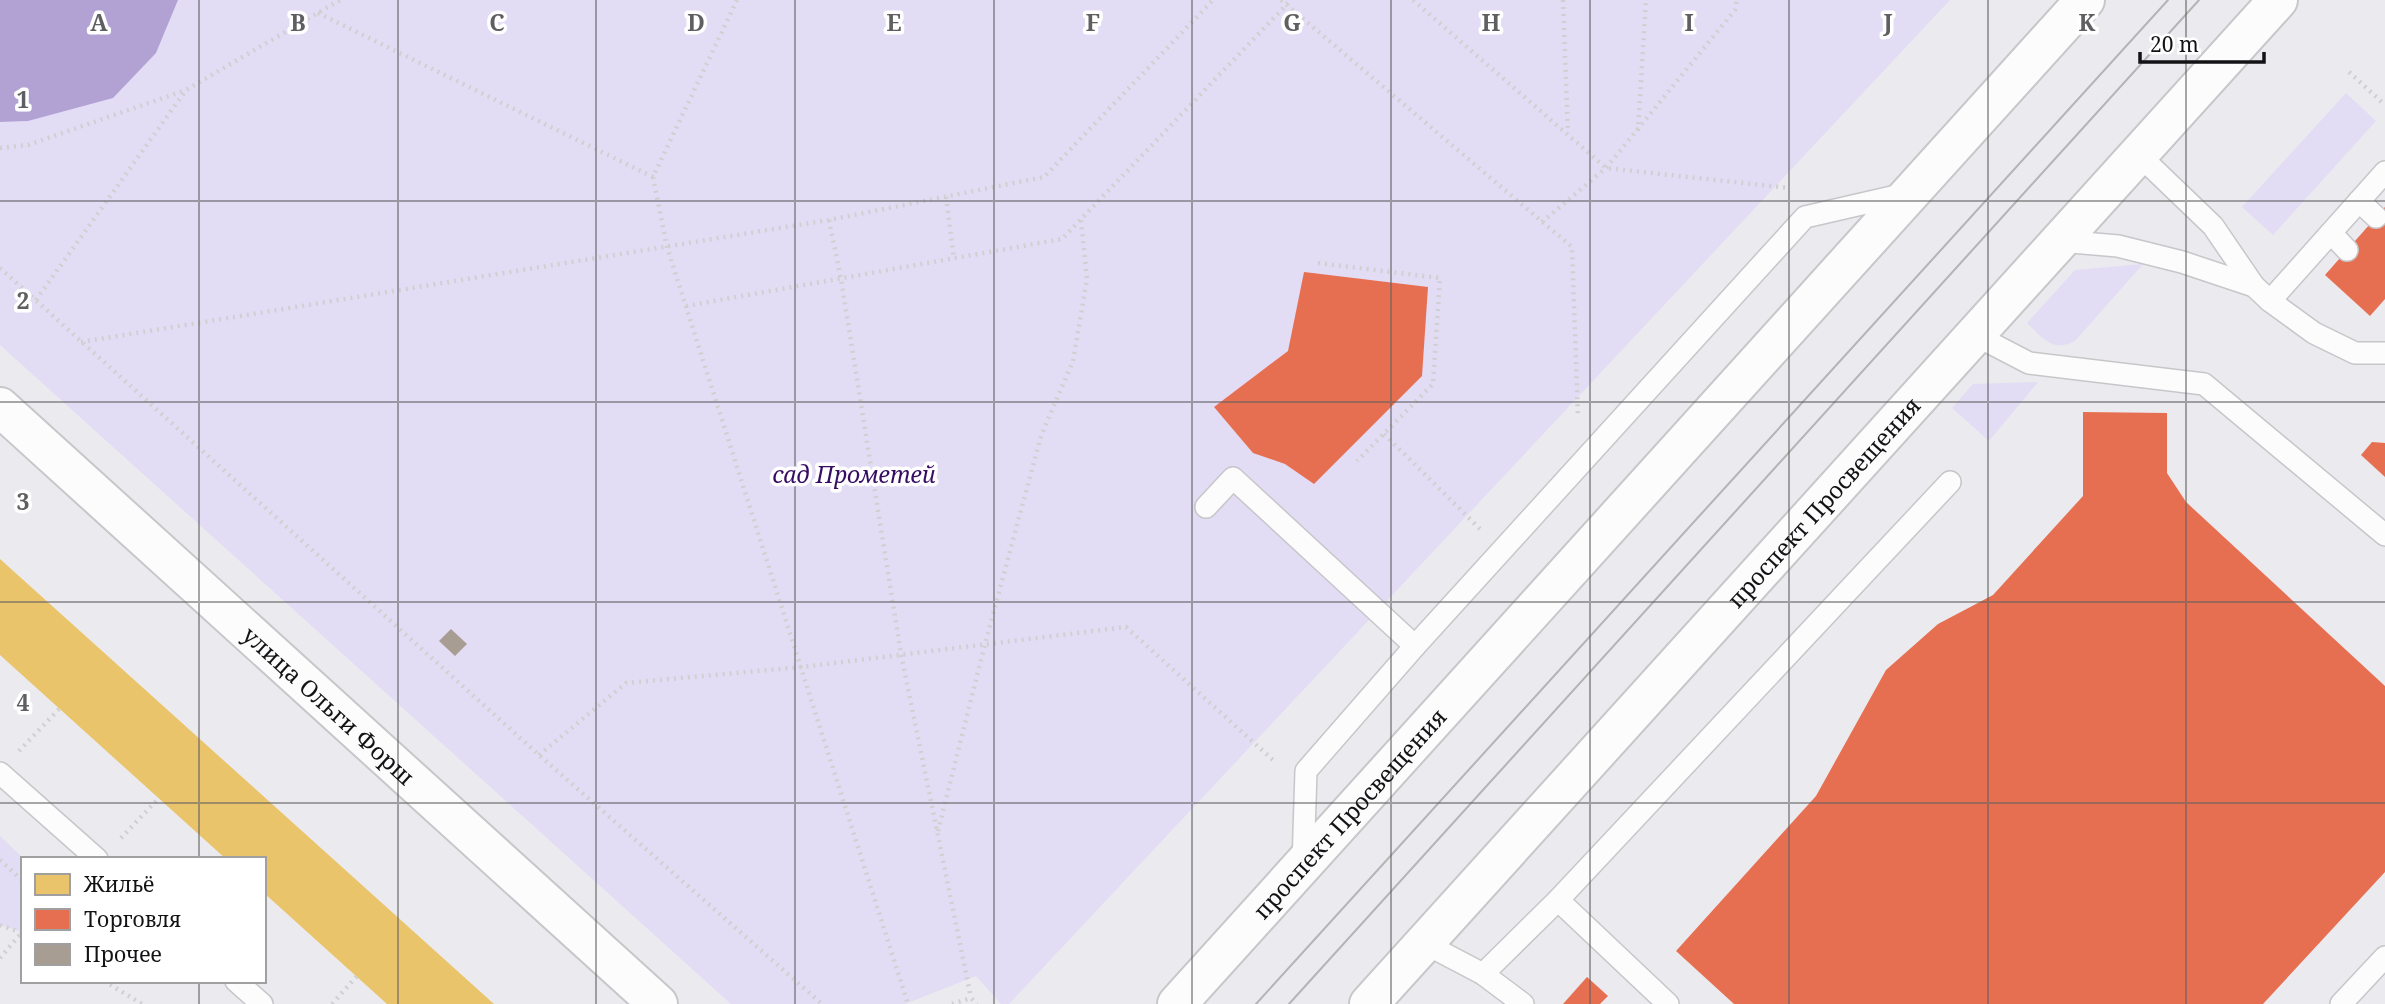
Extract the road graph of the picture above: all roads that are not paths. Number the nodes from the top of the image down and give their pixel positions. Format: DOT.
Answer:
graph roads {
  1 [pos="2085,0"];
  2 [pos="2278,0"];
  3 [pos="2138,154"];
  4 [pos="2385,172"];
  5 [pos="1910,193"];
  6 [pos="2359,201"];
  7 [pos="2376,216"];
  8 [pos="2330,233"];
  9 [pos="2059,241"];
  10 [pos="2347,250"];
  11 [pos="2254,286"];
  12 [pos="2270,301"];
  13 [pos="1975,335"];
  14 [pos="2385,353"];
  15 [pos="0,407"];
  16 [pos="1951,482"];
  17 [pos="1206,507"];
  18 [pos="2385,535"];
  19 [pos="1415,646"];
  20 [pos="0,773"];
  21 [pos="95,857"];
  22 [pos="1303,864"];
  23 [pos="1558,900"];
  24 [pos="1424,943"];
  25 [pos="2385,957"];
  26 [pos="1483,974"];
  27 [pos="238,983"];
  28 [pos="262,1004"];
  29 [pos="658,1004"];
  30 [pos="1177,1004"];
  31 [pos="1368,1004"];
  32 [pos="1523,1004"];
  33 [pos="1668,1004"];
  34 [pos="2341,1004"];
  1 -- 5 [label="main road, проспект Просвещения"];
  2 -- 3 [label="main road, проспект Просвещения"];
  3 -- 9 [label="main road, проспект Просвещения"];
  3 -- 11 [label="lane"];
  4 -- 6 [label="lane"];
  5 -- 19 [label="lane"];
  5 -- 22 [label="main road, проспект Просвещения"];
  6 -- 7 [label="lane"];
  6 -- 8 [label="lane"];
  8 -- 10 [label="lane"];
  8 -- 12 [label="lane"];
  9 -- 11 [label="lane"];
  9 -- 13 [label="main road, проспект Просвещения"];
  11 -- 12 [label="lane"];
  12 -- 14 [label="lane"];
  13 -- 18 [label="lane"];
  13 -- 24 [label="main road, проспект Просвещения"];
  15 -- 29 [label="main road, улица Ольги Форш"];
  16 -- 23 [label="lane"];
  17 -- 19 [label="lane"];
  19 -- 22 [label="lane"];
  20 -- 21 [label="lane"];
  22 -- 30 [label="main road, проспект Просвещения"];
  23 -- 26 [label="lane"];
  23 -- 33 [label="lane"];
  24 -- 26 [label="lane"];
  24 -- 31 [label="main road, проспект Просвещения"];
  25 -- 34 [label="lane"];
  26 -- 32 [label="lane"];
  27 -- 28 [label="lane"];
}
